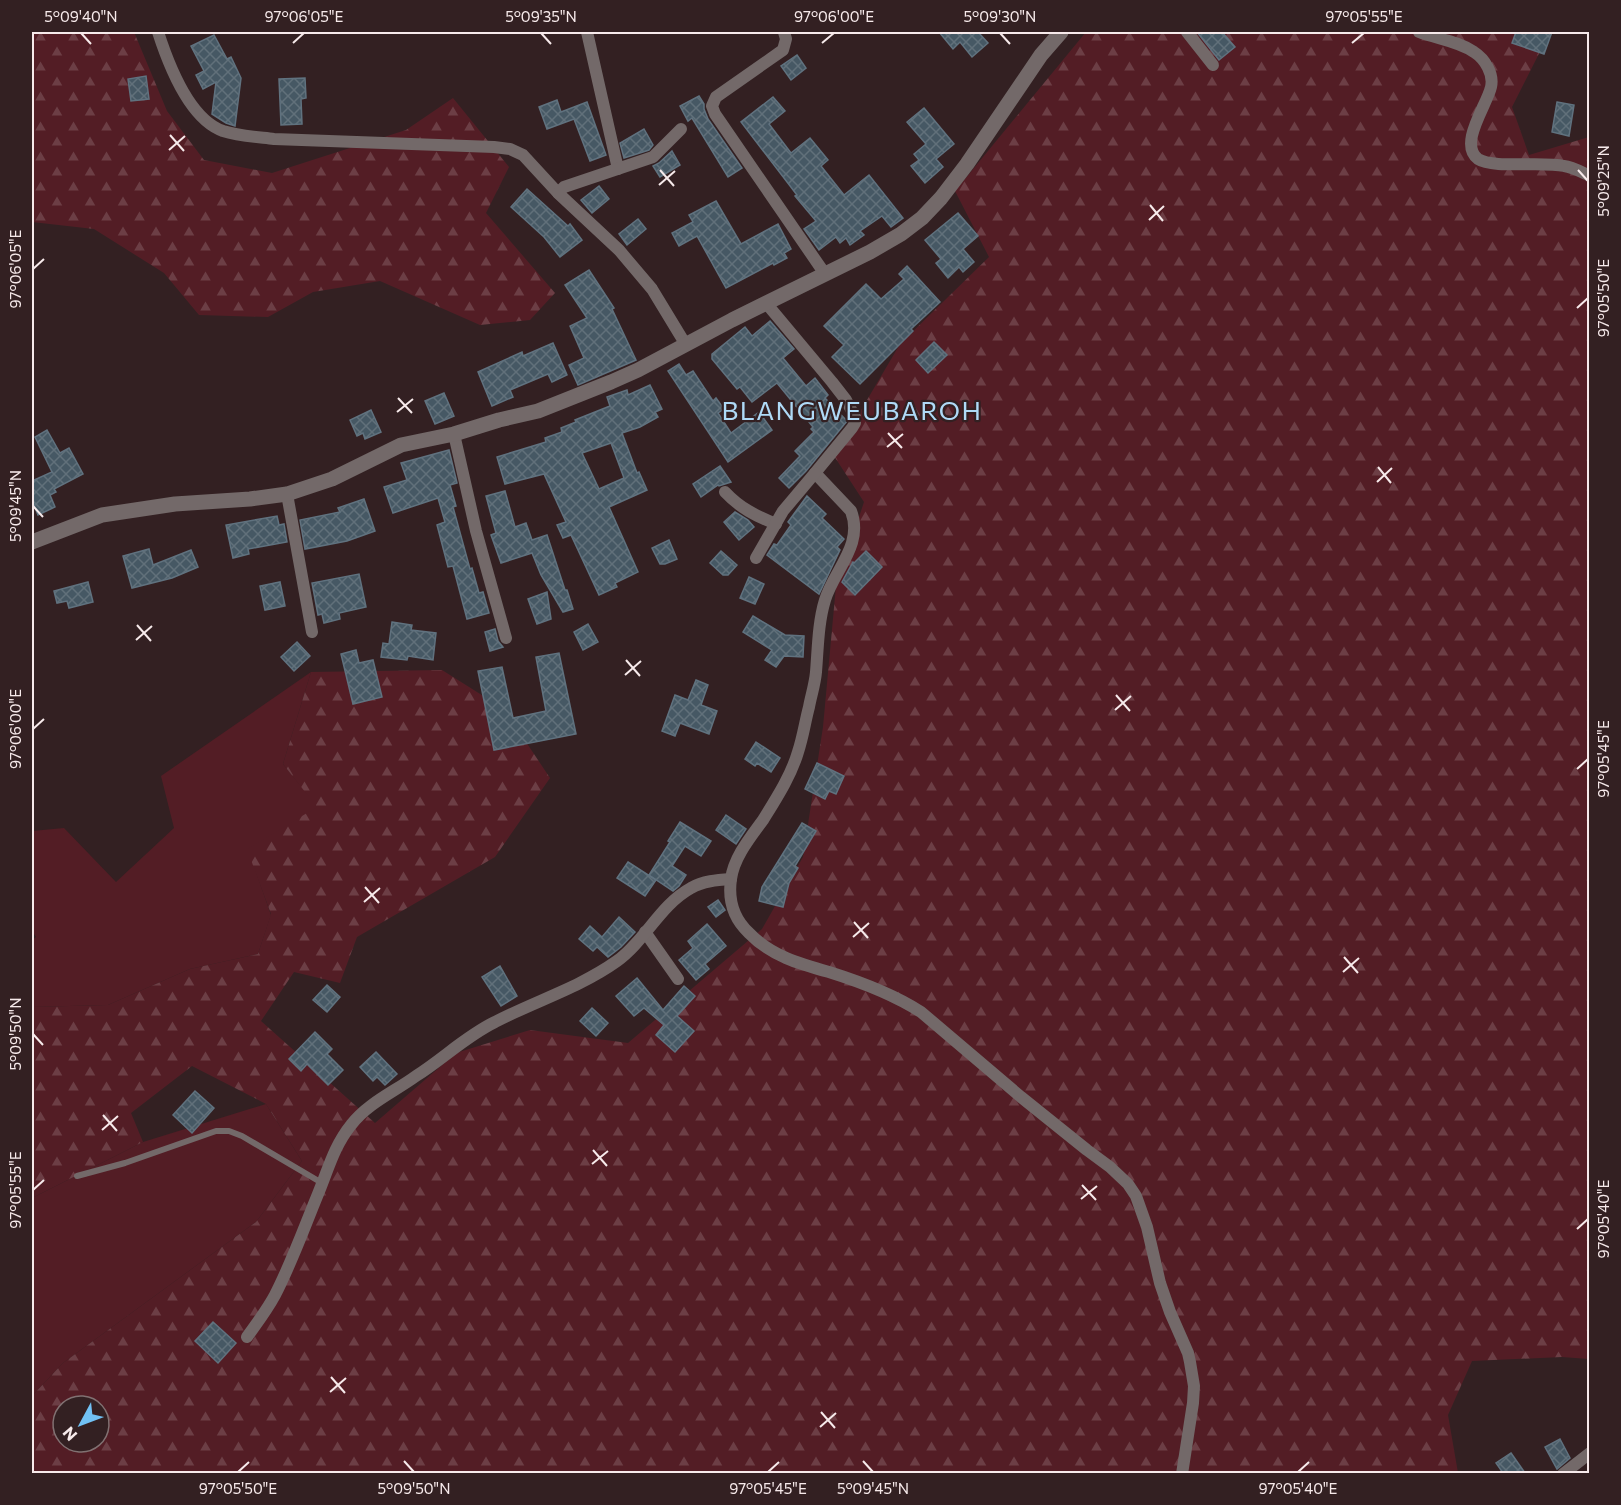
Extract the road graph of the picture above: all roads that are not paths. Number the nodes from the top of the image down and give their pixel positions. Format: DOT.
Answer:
graph roads {
  1 [pos="159,32"];
  2 [pos="586,32"];
  3 [pos="784,32"];
  4 [pos="1061,32"];
  5 [pos="1187,32"];
  6 [pos="1419,32"];
  7 [pos="1214,65"];
  8 [pos="681,129"];
  9 [pos="618,169"];
  10 [pos="1590,176"];
  11 [pos="558,193"];
  12 [pos="825,274"];
  13 [pos="766,303"];
  14 [pos="686,345"];
  15 [pos="454,434"];
  16 [pos="815,473"];
  17 [pos="725,492"];
  18 [pos="287,494"];
  19 [pos="776,524"];
  20 [pos="32,542"];
  21 [pos="756,558"];
  22 [pos="312,632"];
  23 [pos="506,638"];
  24 [pos="731,879"];
  25 [pos="645,932"];
  26 [pos="678,979"];
  27 [pos="77,1176"];
  28 [pos="323,1183"];
  29 [pos="247,1337"];
  30 [pos="1590,1454"];
  31 [pos="1182,1473"];
  32 [pos="1563,1473"];
  1 -- 11 [label="street"];
  2 -- 9 [label="street"];
  3 -- 12 [label="street"];
  4 -- 12 [label="street"];
  5 -- 7 [label="street"];
  6 -- 10 [label="street"];
  8 -- 9 [label="street"];
  9 -- 11 [label="street"];
  11 -- 14 [label="street"];
  12 -- 13 [label="street"];
  13 -- 14 [label="street"];
  13 -- 16 [label="street"];
  14 -- 15 [label="street"];
  15 -- 18 [label="street"];
  15 -- 23 [label="street"];
  16 -- 19 [label="street"];
  16 -- 24 [label="street"];
  17 -- 19 [label="street"];
  18 -- 20 [label="street"];
  18 -- 22 [label="street"];
  19 -- 21 [label="street"];
  24 -- 25 [label="street"];
  24 -- 31 [label="street"];
  25 -- 26 [label="street"];
  25 -- 28 [label="street"];
  27 -- 28 [label="lane"];
  28 -- 29 [label="street"];
  30 -- 32 [label="street"];
}
